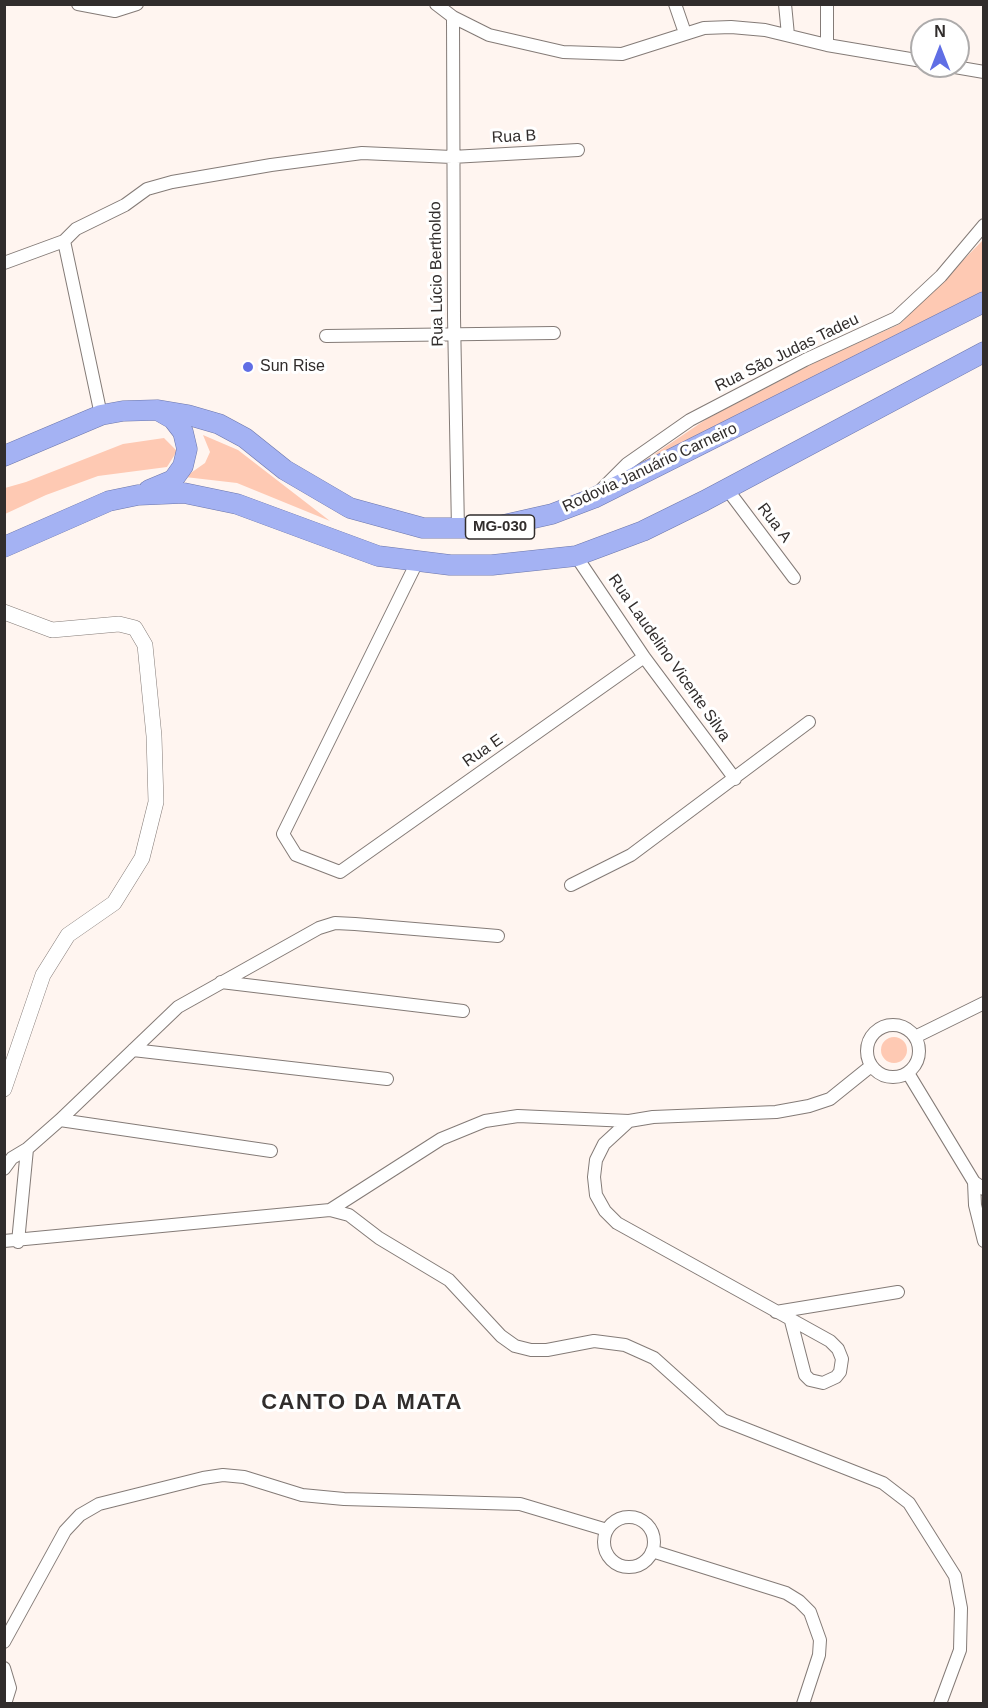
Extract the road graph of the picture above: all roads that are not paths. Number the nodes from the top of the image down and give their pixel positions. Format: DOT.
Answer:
graph roads {
  1 [pos="78,4"];
  2 [pos="137,4"];
  3 [pos="436,4"];
  4 [pos="675,4"];
  5 [pos="785,4"];
  6 [pos="827,4"];
  7 [pos="453,17"];
  8 [pos="685,33"];
  9 [pos="788,35"];
  10 [pos="827,45"];
  11 [pos="910,59"];
  12 [pos="578,150"];
  13 [pos="452,157"];
  14 [pos="984,225"];
  15 [pos="64,241"];
  16 [pos="4,263"];
  17 [pos="984,302"];
  18 [pos="454,333"];
  19 [pos="554,333"];
  20 [pos="326,336"];
  21 [pos="984,352"];
  22 [pos="158,410"];
  23 [pos="101,415"];
  24 [pos="4,456"];
  25 [pos="727,489"];
  26 [pos="138,495"];
  27 [pos="594,498"];
  28 [pos="458,530"];
  29 [pos="4,547"];
  30 [pos="576,556"];
  31 [pos="417,562"];
  32 [pos="794,578"];
  33 [pos="4,612"];
  34 [pos="644,657"];
  35 [pos="809,722"];
  36 [pos="735,779"];
  37 [pos="571,885"];
  38 [pos="498,936"];
  39 [pos="221,982"];
  40 [pos="984,1003"];
  41 [pos="463,1011"];
  42 [pos="915,1037"];
  43 [pos="133,1050"];
  44 [pos="871,1066"];
  45 [pos="908,1073"];
  46 [pos="387,1079"];
  47 [pos="4,1089"];
  48 [pos="60,1120"];
  49 [pos="629,1121"];
  50 [pos="27,1149"];
  51 [pos="271,1151"];
  52 [pos="4,1169"];
  53 [pos="979,1186"];
  54 [pos="330,1210"];
  55 [pos="4,1241"];
  56 [pos="984,1241"];
  57 [pos="18,1242"];
  58 [pos="898,1292"];
  59 [pos="776,1312"];
  60 [pos="791,1321"];
  61 [pos="607,1530"];
  62 [pos="652,1551"];
  63 [pos="4,1642"];
  64 [pos="4,1668"];
  65 [pos="5,1704"];
  66 [pos="803,1704"];
  67 [pos="939,1704"];
  1 -- 2 [label="street"];
  3 -- 7 [label="street"];
  4 -- 8 [label="street"];
  5 -- 9 [label="street"];
  6 -- 10 [label="street"];
  7 -- 8 [label="street"];
  7 -- 13 [label="street, Rua Lúcio Bertholdo"];
  8 -- 9 [label="street"];
  9 -- 10 [label="street"];
  10 -- 11 [label="street"];
  12 -- 13 [label="street, Rua B"];
  13 -- 15 [label="street, Rua B"];
  13 -- 18 [label="street, Rua Lúcio Bertholdo"];
  14 -- 27 [label="street, Rua São Judas Tadeu"];
  15 -- 16 [label="street, Rua B"];
  15 -- 23 [label="street"];
  17 -- 27 [label="highway, Rodovia Januário Carneiro / MG-030"];
  18 -- 19 [label="street"];
  18 -- 20 [label="street"];
  18 -- 28 [label="street, Rua Lúcio Bertholdo"];
  21 -- 25 [label="highway, MG-030"];
  22 -- 23 [label="highway, Rodovia Januário Carneiro / MG-030"];
  22 -- 26 [label="highway"];
  22 -- 28 [label="highway, Rodovia Januário Carneiro / MG-030"];
  23 -- 24 [label="highway, Rodovia Januário Carneiro / MG-030"];
  25 -- 30 [label="highway, MG-030"];
  25 -- 32 [label="street, Rua A"];
  26 -- 29 [label="highway, MG-030"];
  26 -- 31 [label="highway, MG-030"];
  27 -- 28 [label="highway, Rodovia Januário Carneiro / MG-030"];
  30 -- 31 [label="highway, MG-030"];
  30 -- 34 [label="street, Rua Laudelino Vicente Silva"];
  31 -- 34 [label="street, Rua E"];
  33 -- 47 [label="street"];
  34 -- 36 [label="street, Rua Laudelino Vicente Silva"];
  35 -- 36 [label="street"];
  36 -- 37 [label="street"];
  38 -- 39 [label="street"];
  39 -- 41 [label="street"];
  39 -- 43 [label="street"];
  40 -- 42 [label="street"];
  42 -- 44 [label="street"];
  42 -- 45 [label="street"];
  43 -- 46 [label="street"];
  43 -- 48 [label="street"];
  44 -- 45 [label="street"];
  44 -- 49 [label="street"];
  45 -- 53 [label="street"];
  48 -- 50 [label="street"];
  48 -- 51 [label="street"];
  49 -- 54 [label="street"];
  49 -- 59 [label="street"];
  50 -- 52 [label="street"];
  50 -- 57 [label="street"];
  53 -- 56 [label="street"];
  54 -- 57 [label="street"];
  54 -- 67 [label="street"];
  55 -- 57 [label="street"];
  58 -- 59 [label="street"];
  59 -- 60 [label="street"];
  60 -- 60 [label="street"];
  61 -- 62 [label="street"];
  61 -- 62 [label="street"];
  61 -- 63 [label="street"];
  62 -- 66 [label="street"];
  64 -- 65 [label="street"];
}
